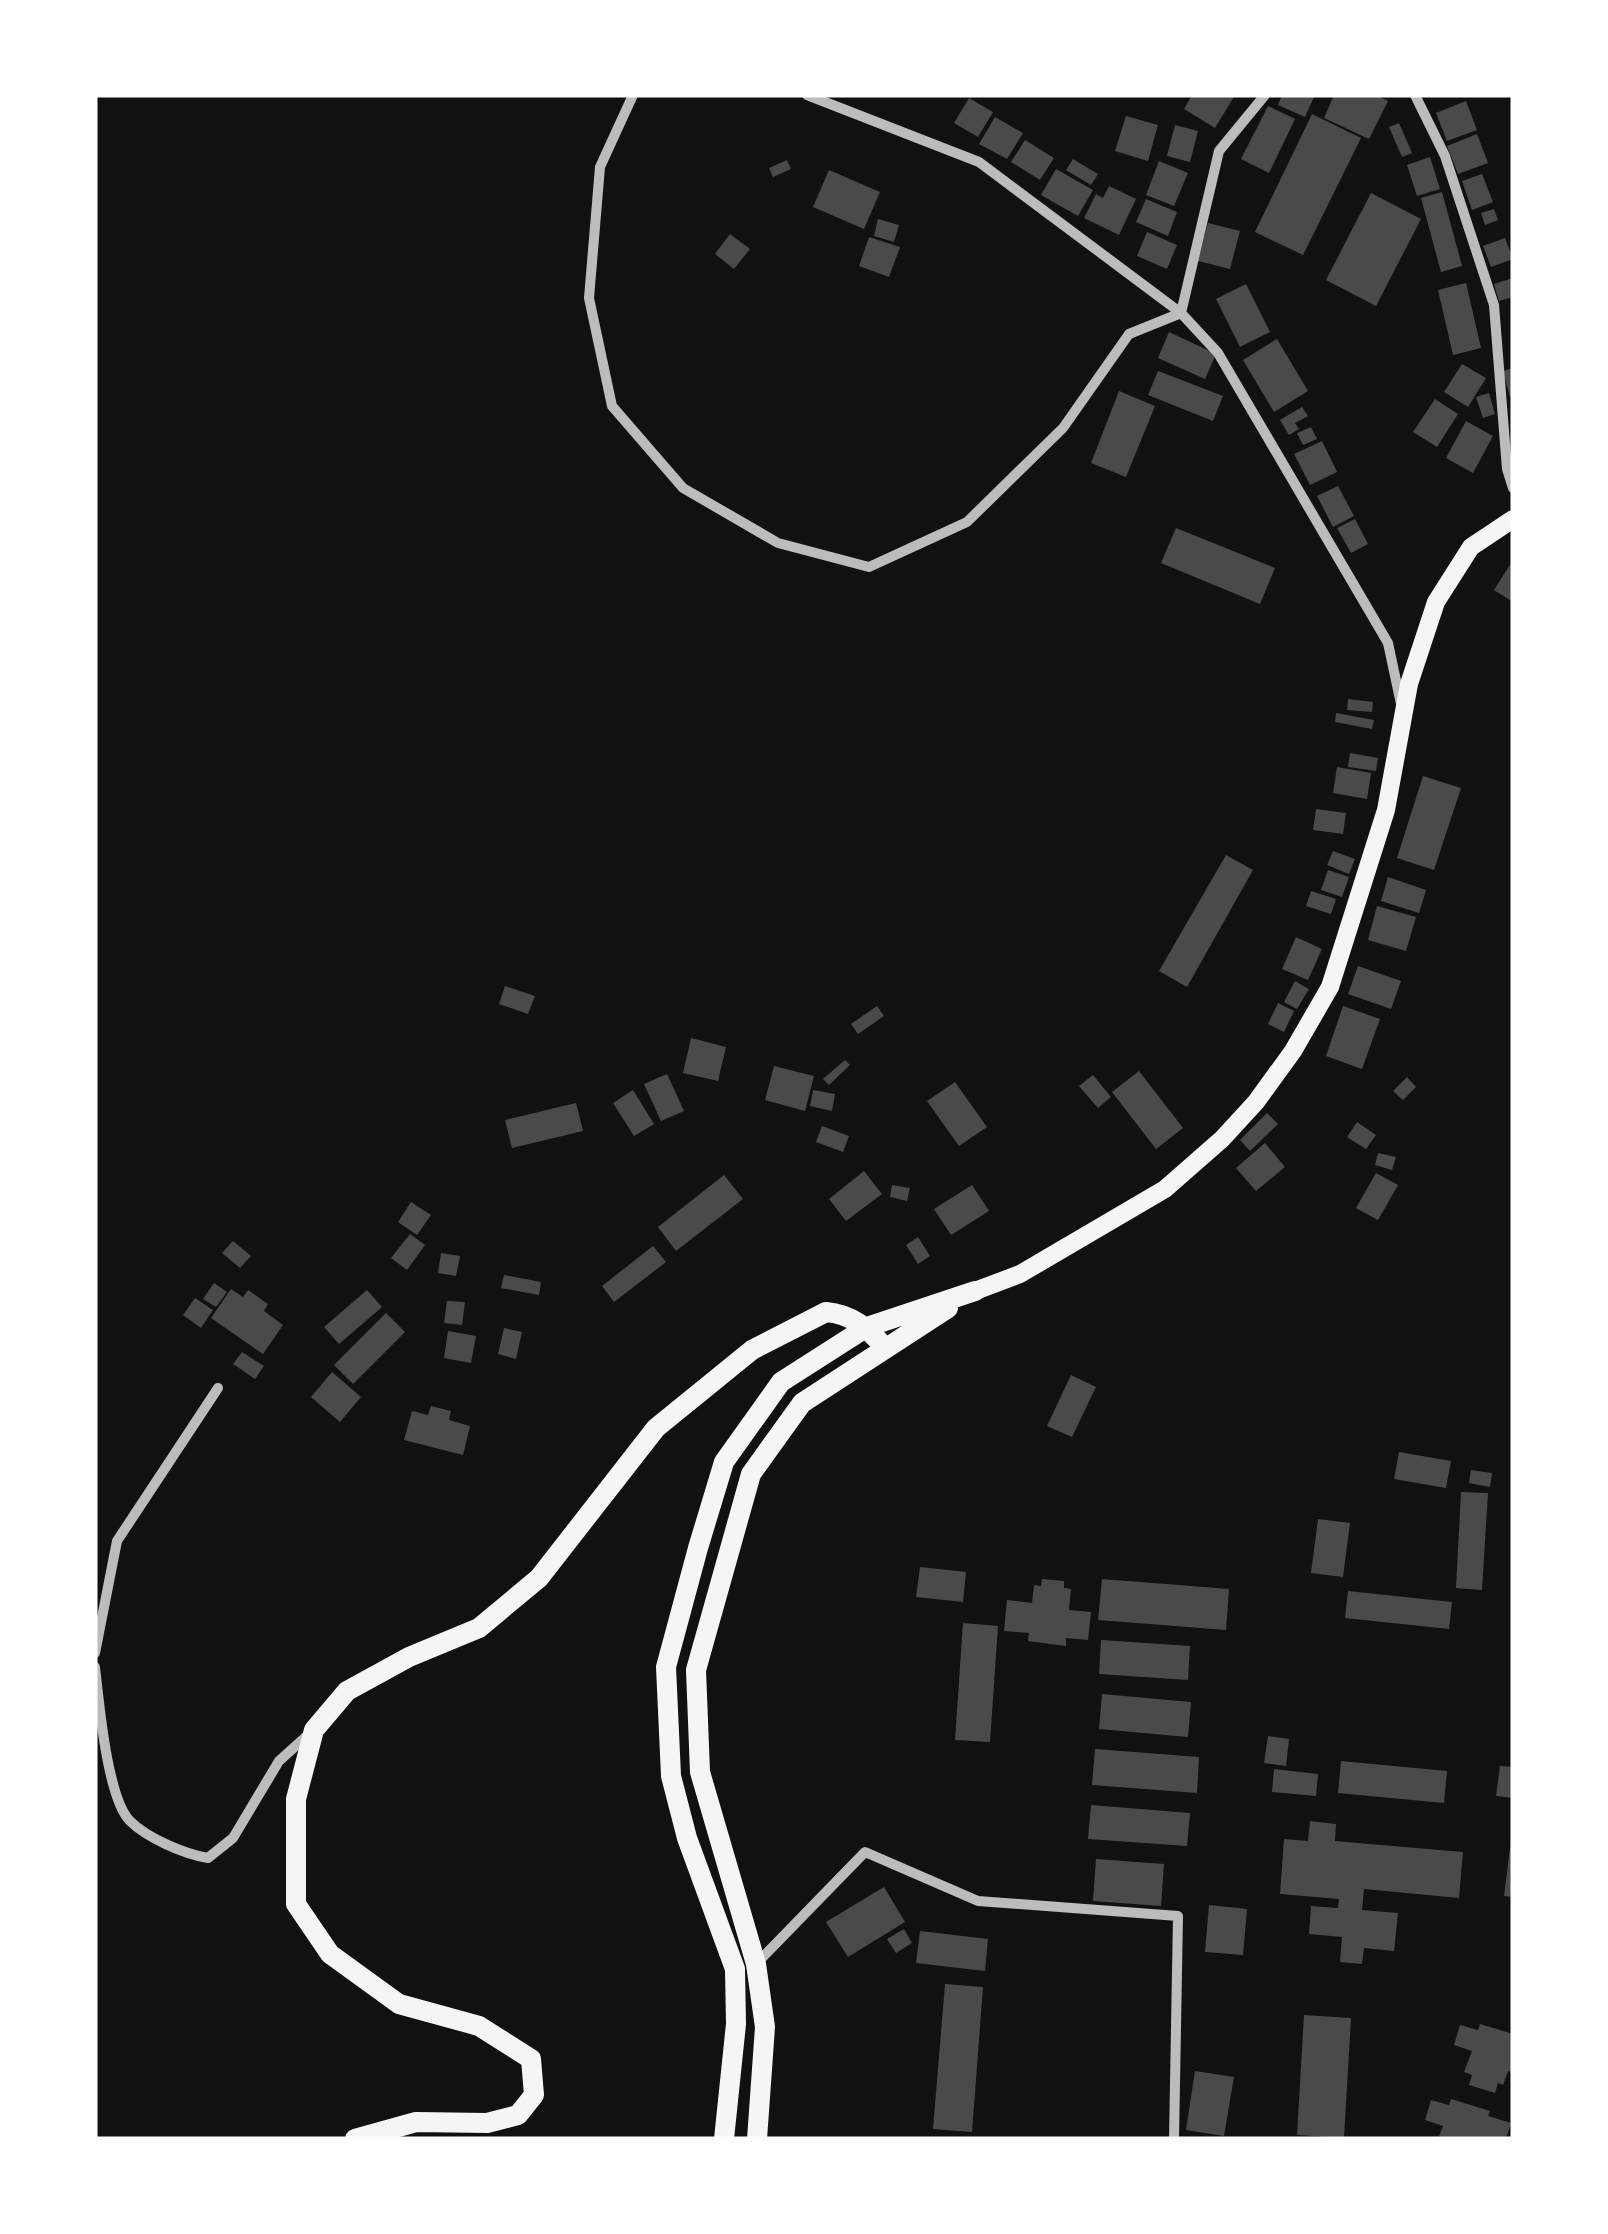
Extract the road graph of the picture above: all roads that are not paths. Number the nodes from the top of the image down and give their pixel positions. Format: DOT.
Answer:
graph roads {
  1 [pos="633,95"];
  2 [pos="808,95"];
  3 [pos="1265,95"];
  4 [pos="1415,95"];
  5 [pos="1181,312"];
  6 [pos="1513,488"];
  7 [pos="1510,525"];
  8 [pos="1402,711"];
  9 [pos="975,1290"];
  10 [pos="867,1327"];
  11 [pos="885,1348"];
  12 [pos="218,1388"];
  13 [pos="95,1653"];
  14 [pos="95,1667"];
  15 [pos="314,1730"];
  16 [pos="756,1964"];
  17 [pos="736,2024"];
  18 [pos="766,2027"];
  19 [pos="355,2139"];
  20 [pos="724,2139"];
  21 [pos="757,2139"];
  22 [pos="1174,2139"];
  1 -- 5 [label="street"];
  2 -- 5 [label="street"];
  3 -- 5 [label="street"];
  4 -- 6 [label="street"];
  5 -- 8 [label="street"];
  7 -- 8 [label="main road"];
  8 -- 9 [label="main road"];
  9 -- 10 [label="highway"];
  9 -- 11 [label="highway"];
  10 -- 11 [label="highway"];
  10 -- 15 [label="highway"];
  10 -- 17 [label="highway"];
  11 -- 16 [label="highway"];
  12 -- 13 [label="street"];
  14 -- 15 [label="street"];
  15 -- 19 [label="highway"];
  16 -- 18 [label="highway"];
  16 -- 22 [label="street"];
  17 -- 18 [label="highway"];
  17 -- 20 [label="highway"];
  18 -- 21 [label="highway"];
}
